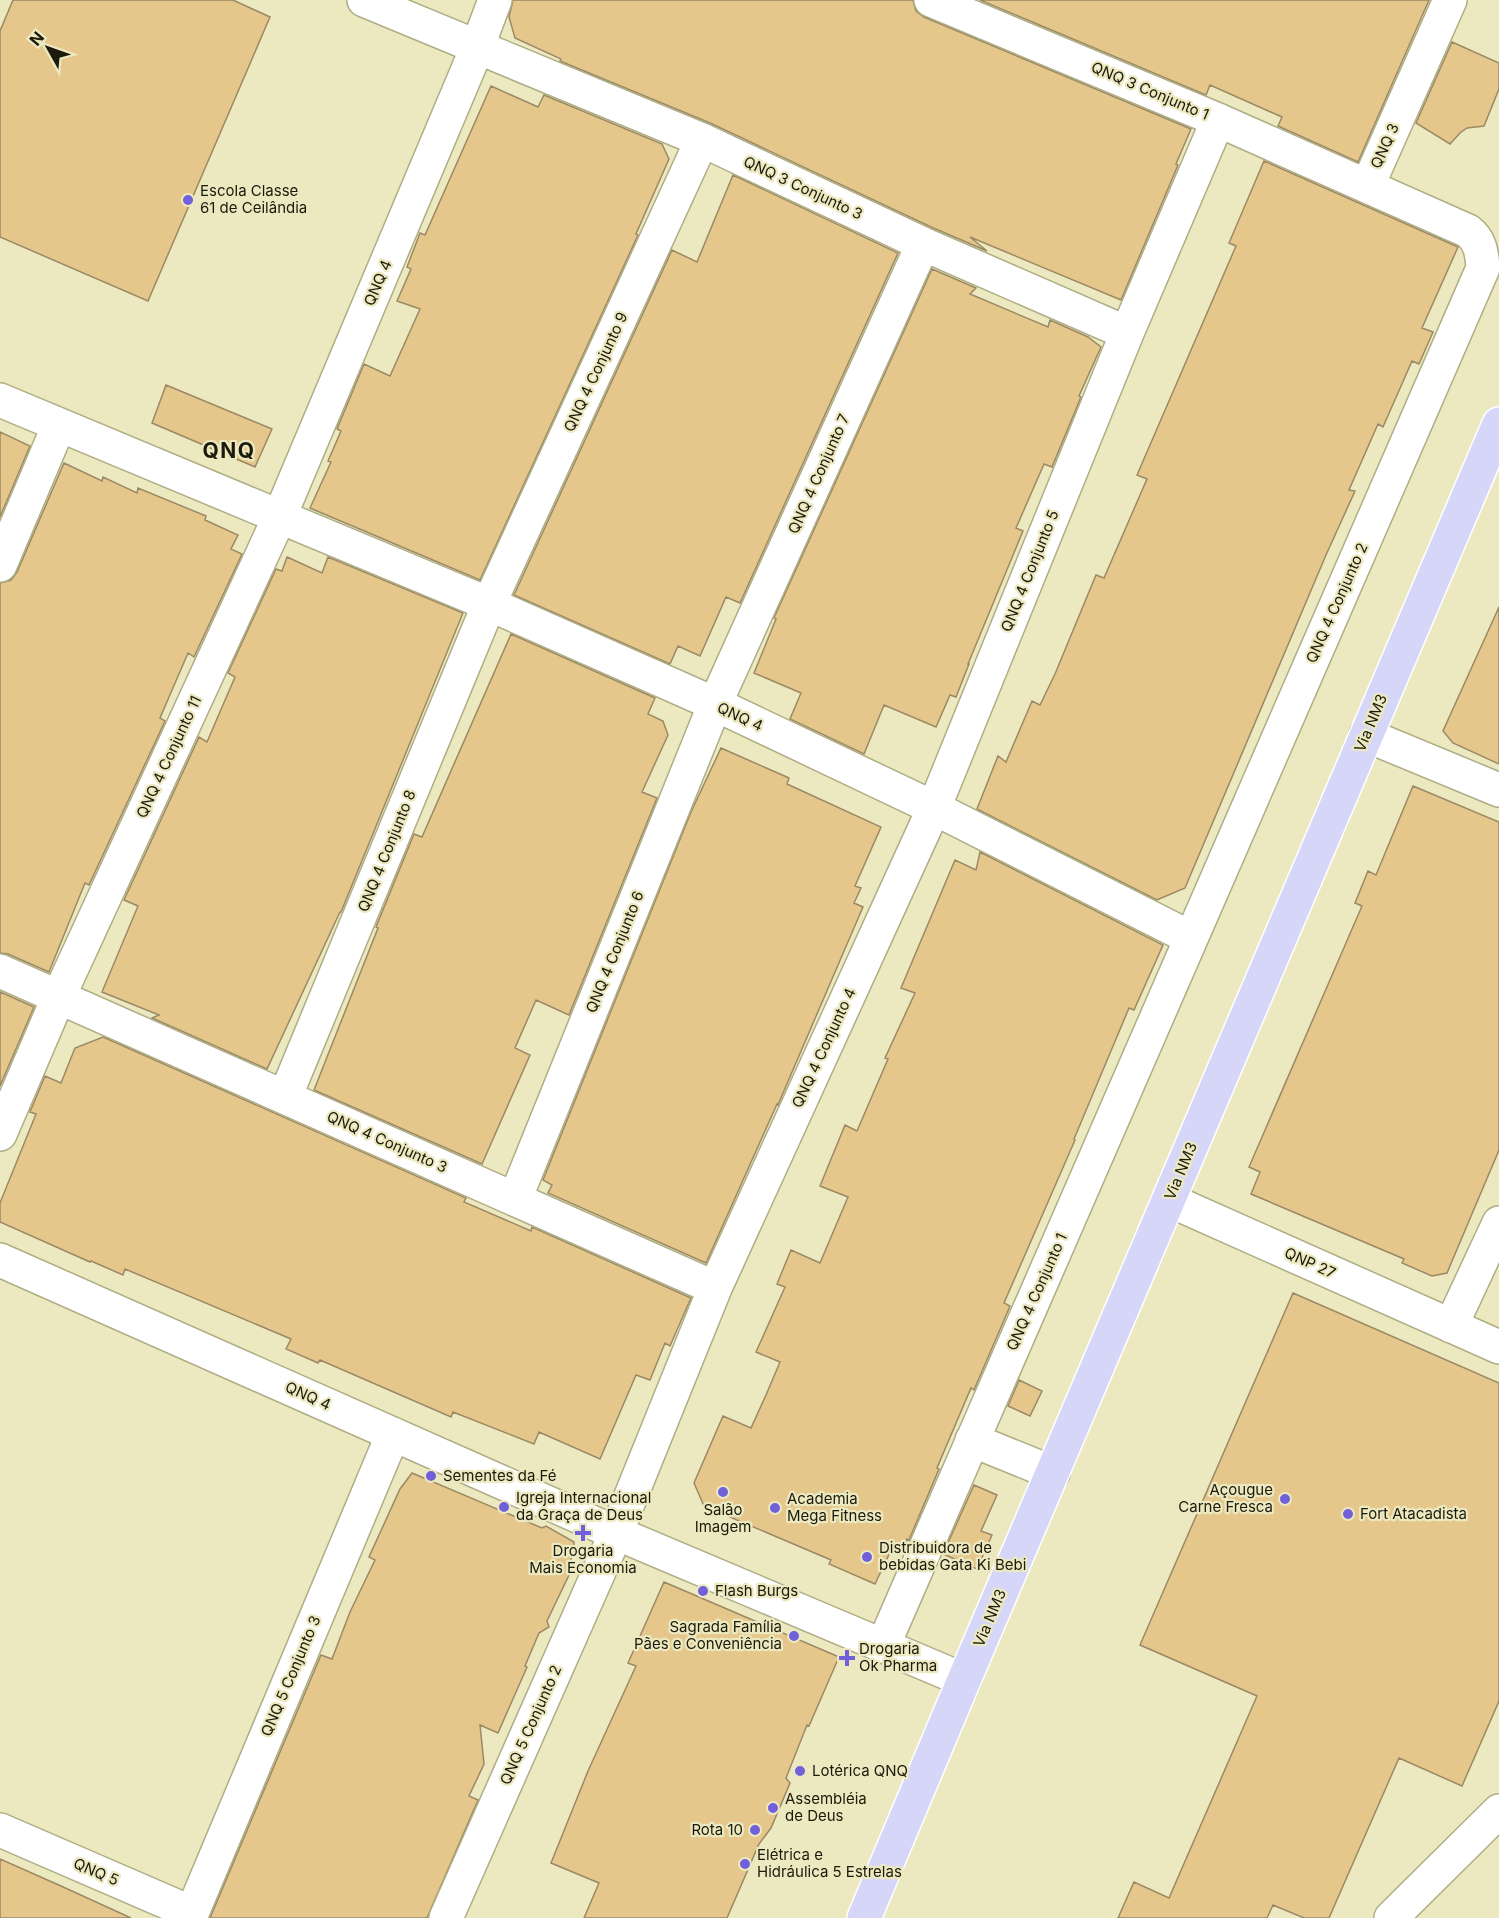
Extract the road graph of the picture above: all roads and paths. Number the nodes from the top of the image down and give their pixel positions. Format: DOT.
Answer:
graph roads {
  1 [pos="364,0"];
  2 [pos="495,0"];
  3 [pos="931,0"];
  4 [pos="1449,0"];
  5 [pos="477,48"];
  6 [pos="1218,120"];
  7 [pos="702,140"];
  8 [pos="1368,185"];
  9 [pos="922,244"];
  10 [pos="1483,268"];
  11 [pos="1127,333"];
  12 [pos="0,400"];
  13 [pos="59,424"];
  14 [pos="1499,424"];
  15 [pos="279,518"];
  16 [pos="0,565"];
  17 [pos="489,604"];
  18 [pos="714,704"];
  19 [pos="1366,735"];
  20 [pos="1499,790"];
  21 [pos="933,808"];
  22 [pos="1191,938"];
  23 [pos="0,971"];
  24 [pos="59,996"];
  25 [pos="285,1097"];
  26 [pos="0,1134"];
  27 [pos="515,1199"];
  28 [pos="1169,1200"];
  29 [pos="1499,1223"];
  30 [pos="0,1260"];
  31 [pos="714,1288"];
  32 [pos="1451,1326"];
  33 [pos="1499,1347"];
  34 [pos="393,1434"];
  35 [pos="972,1440"];
  36 [pos="1053,1473"];
  37 [pos="616,1533"];
  38 [pos="883,1646"];
  39 [pos="964,1680"];
  40 [pos="1499,1811"];
  41 [pos="0,1830"];
  42 [pos="191,1916"];
  43 [pos="446,1918"];
  44 [pos="864,1918"];
  45 [pos="1392,1918"];
  1 -- 5 [label="street, QNQ 3 Conjunto 3"];
  2 -- 5 [label="street"];
  3 -- 6 [label="street, QNQ 3 Conjunto 1"];
  4 -- 8 [label="street, QNQ 3"];
  5 -- 7 [label="street, QNQ 3 Conjunto 3"];
  5 -- 15 [label="street, QNQ 4"];
  6 -- 8 [label="street, QNQ 3 Conjunto 1"];
  6 -- 11 [label="street"];
  7 -- 9 [label="street, QNQ 3 Conjunto 3"];
  7 -- 17 [label="street, QNQ 4 Conjunto 9"];
  8 -- 10 [label="street, QNQ 3"];
  9 -- 11 [label="street, QNQ 3 Conjunto 3"];
  9 -- 18 [label="street, QNQ 4 Conjunto 7"];
  10 -- 22 [label="street, QNQ 4 Conjunto 2"];
  11 -- 21 [label="street, QNQ 4 Conjunto 5"];
  12 -- 13 [label="street, QNQ 4"];
  13 -- 15 [label="street, QNQ 4"];
  13 -- 16 [label="street"];
  14 -- 19 [label="main road, Via NM3"];
  15 -- 17 [label="street, QNQ 4"];
  15 -- 24 [label="street, QNQ 4 Conjunto 11"];
  17 -- 18 [label="street, QNQ 4"];
  17 -- 25 [label="street, QNQ 4 Conjunto 8"];
  18 -- 21 [label="street, QNQ 4"];
  18 -- 27 [label="street, QNQ 4 Conjunto 6"];
  19 -- 20 [label="street"];
  19 -- 28 [label="main road, Via NM3"];
  21 -- 22 [label="street, QNQ 4"];
  21 -- 31 [label="street, QNQ 4 Conjunto 4"];
  22 -- 35 [label="street, QNQ 4 Conjunto 1"];
  23 -- 24 [label="street, QNQ 4 Conjunto 3"];
  24 -- 25 [label="street, QNQ 4 Conjunto 3"];
  24 -- 26 [label="street"];
  25 -- 27 [label="street, QNQ 4 Conjunto 3"];
  27 -- 31 [label="street, QNQ 4 Conjunto 3"];
  28 -- 32 [label="street, QNP 27"];
  28 -- 36 [label="main road, Via NM3"];
  29 -- 32 [label="street"];
  30 -- 34 [label="street, QNQ 4"];
  31 -- 37 [label="street"];
  32 -- 33 [label="street, QNP 27"];
  34 -- 37 [label="street, QNQ 4"];
  34 -- 42 [label="street, QNQ 5 Conjunto 3"];
  35 -- 36 [label="street"];
  35 -- 38 [label="street, QNQ 4 Conjunto 1"];
  36 -- 39 [label="main road, Via NM3"];
  37 -- 38 [label="street, QNQ 4"];
  37 -- 43 [label="street, QNQ 5 Conjunto 2"];
  38 -- 39 [label="street, QNQ 4"];
  39 -- 44 [label="main road, Via NM3"];
  40 -- 45 [label="street"];
  41 -- 42 [label="street, QNQ 5"];
}
